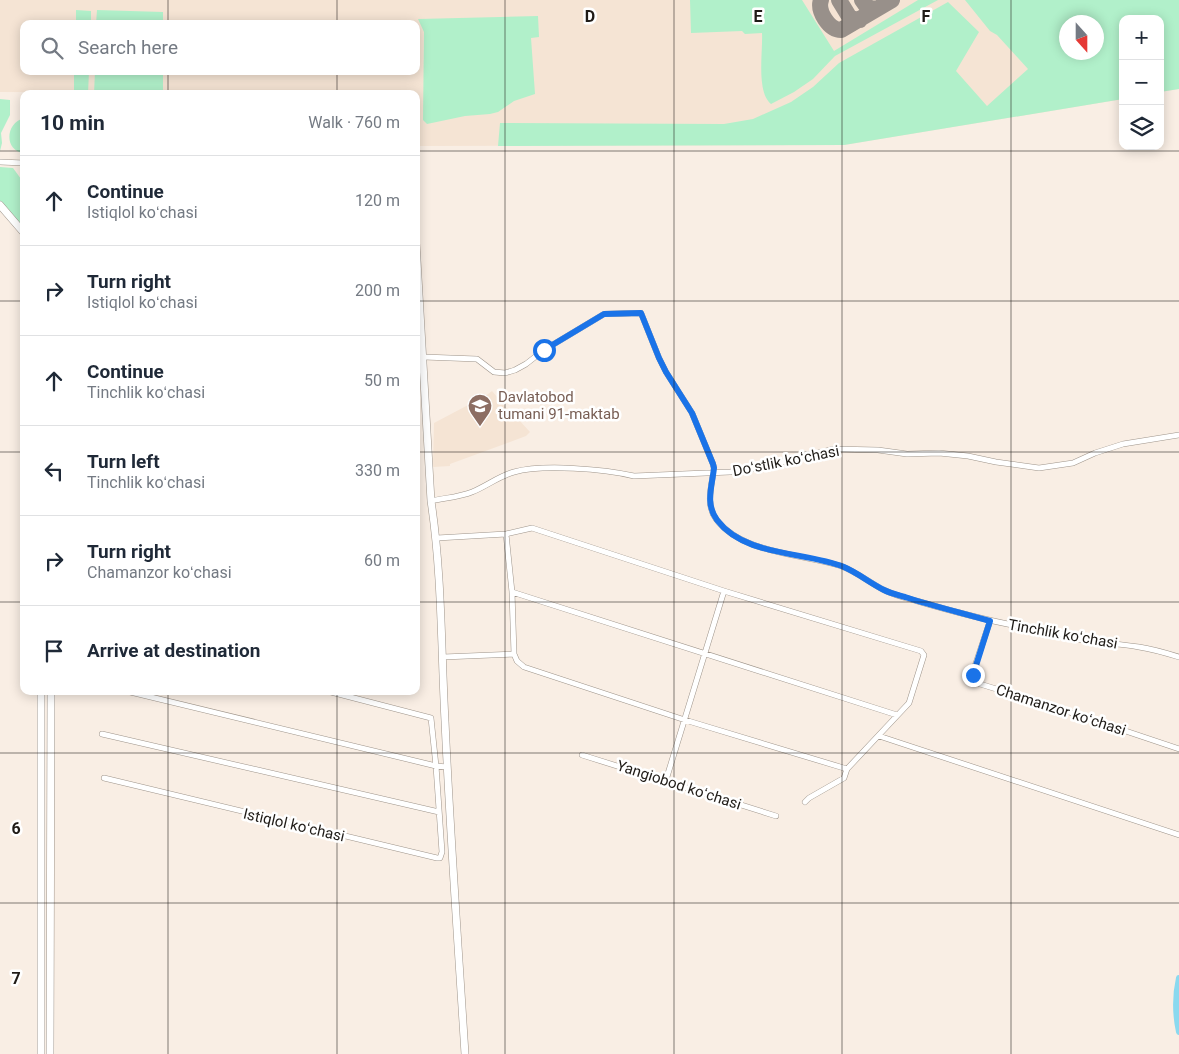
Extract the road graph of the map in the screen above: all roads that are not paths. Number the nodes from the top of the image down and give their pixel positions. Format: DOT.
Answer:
graph roads {
  1 [pos="0,162"];
  2 [pos="20,162"];
  3 [pos="0,205"];
  4 [pos="20,228"];
  5 [pos="420,300"];
  6 [pos="424,357"];
  7 [pos="1179,435"];
  8 [pos="714,473"];
  9 [pos="431,501"];
  10 [pos="506,534"];
  11 [pos="437,538"];
  12 [pos="724,591"];
  13 [pos="512,592"];
  14 [pos="990,621"];
  15 [pos="514,654"];
  16 [pos="704,654"];
  17 [pos="1179,657"];
  18 [pos="443,658"];
  19 [pos="41,695"];
  20 [pos="51,695"];
  21 [pos="143,695"];
  22 [pos="342,695"];
  23 [pos="897,715"];
  24 [pos="684,720"];
  25 [pos="102,734"];
  26 [pos="878,736"];
  27 [pos="1179,749"];
  28 [pos="582,755"];
  29 [pos="436,766"];
  30 [pos="448,767"];
  31 [pos="847,769"];
  32 [pos="104,778"];
  33 [pos="666,780"];
  34 [pos="806,802"];
  35 [pos="439,812"];
  36 [pos="776,816"];
  37 [pos="1179,835"];
  38 [pos="41,1054"];
  39 [pos="50,1054"];
  40 [pos="465,1054"];
  1 -- 2 [label="street"];
  3 -- 4 [label="street"];
  5 -- 6 [label="street"];
  6 -- 8 [label="street"];
  6 -- 9 [label="street"];
  7 -- 8 [label="street, Doʻstlik koʻchasi"];
  8 -- 9 [label="street, Doʻstlik koʻchasi"];
  8 -- 14 [label="street, Tinchlik koʻchasi"];
  9 -- 11 [label="street"];
  10 -- 11 [label="street"];
  10 -- 12 [label="street"];
  10 -- 13 [label="street"];
  11 -- 18 [label="street"];
  12 -- 16 [label="street"];
  12 -- 23 [label="street"];
  13 -- 15 [label="street"];
  13 -- 16 [label="street"];
  14 -- 17 [label="street, Tinchlik koʻchasi"];
  14 -- 27 [label="street, Chamanzor koʻchasi"];
  15 -- 18 [label="street"];
  15 -- 24 [label="street"];
  16 -- 23 [label="street"];
  16 -- 24 [label="street"];
  18 -- 30 [label="street"];
  19 -- 38 [label="street"];
  20 -- 39 [label="street"];
  21 -- 29 [label="street"];
  22 -- 29 [label="street, Istiqlol koʻchasi"];
  23 -- 26 [label="street"];
  24 -- 31 [label="street"];
  24 -- 33 [label="street"];
  25 -- 35 [label="street"];
  26 -- 31 [label="street"];
  26 -- 37 [label="street"];
  28 -- 33 [label="street, Yangiobod koʻchasi"];
  29 -- 30 [label="street"];
  29 -- 35 [label="street, Istiqlol koʻchasi"];
  30 -- 40 [label="street"];
  31 -- 34 [label="street"];
  32 -- 35 [label="street, Istiqlol koʻchasi"];
  33 -- 36 [label="street, Yangiobod koʻchasi"];
}
